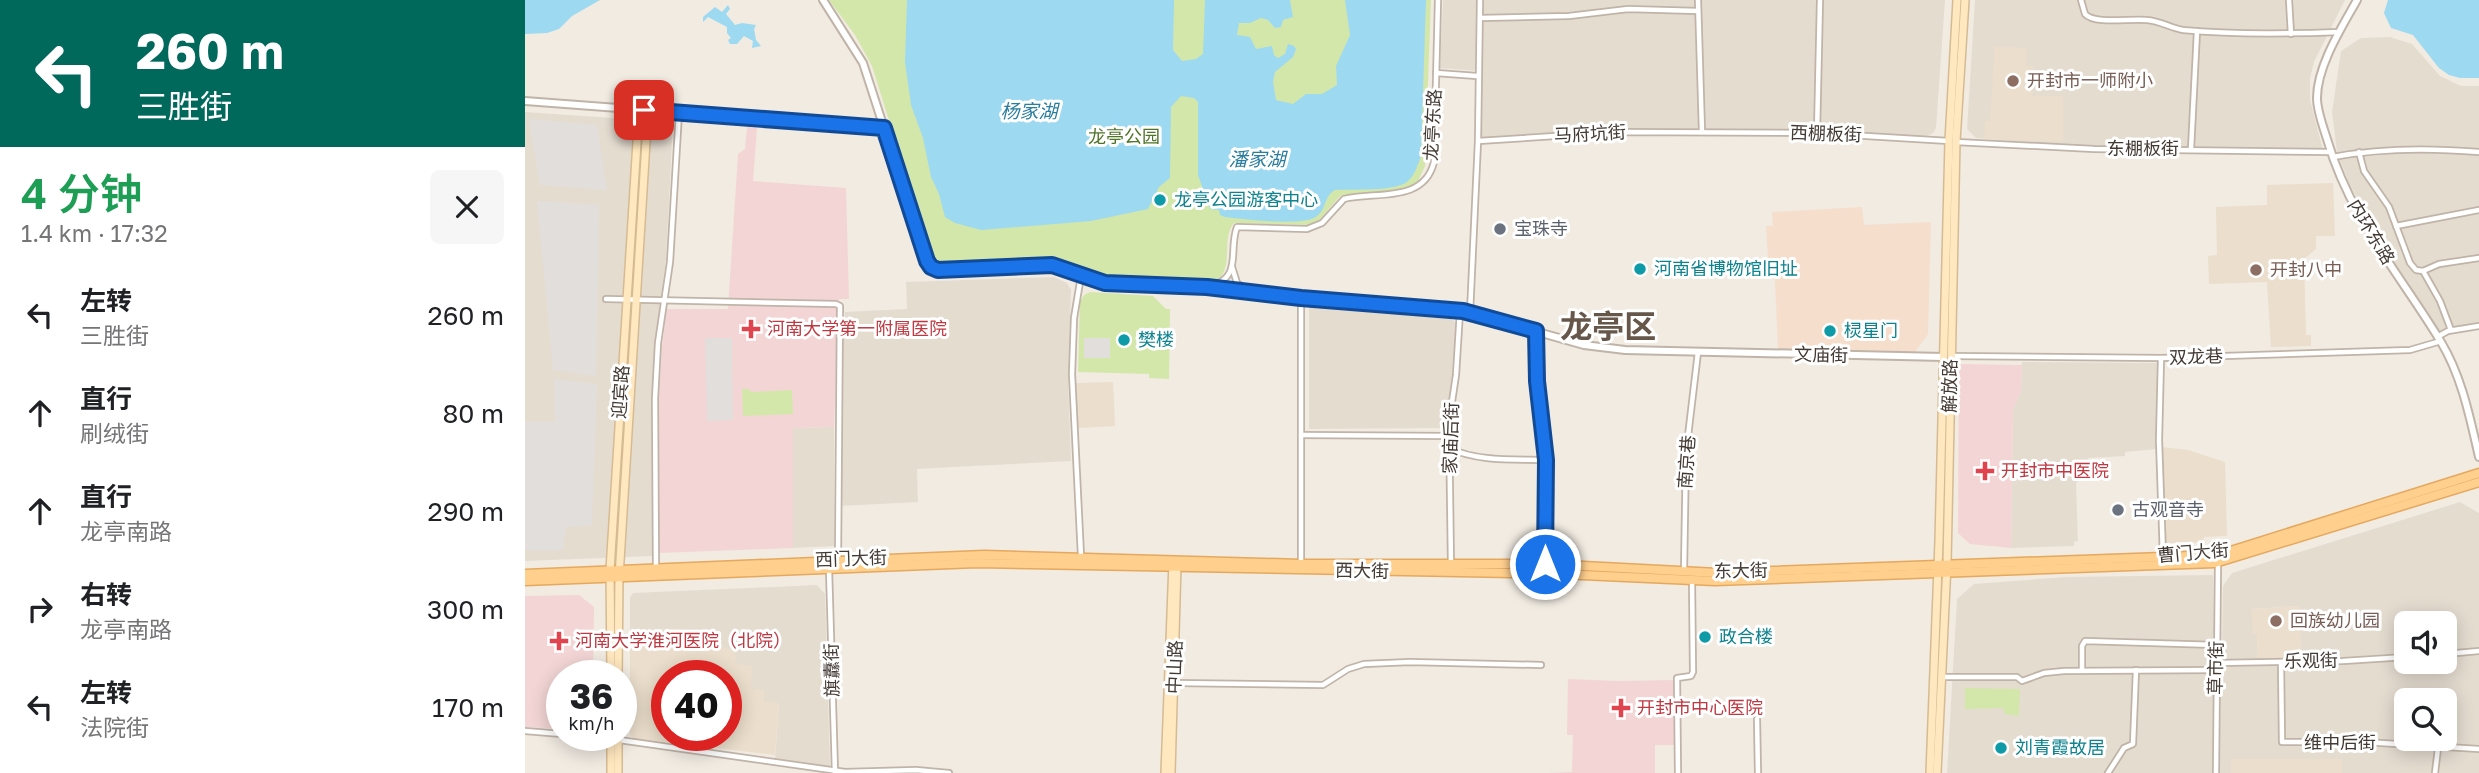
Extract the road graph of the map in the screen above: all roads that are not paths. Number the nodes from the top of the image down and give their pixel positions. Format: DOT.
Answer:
graph roads {
  1 [pos="823,0"];
  2 [pos="1438,0"];
  3 [pos="1480,0"];
  4 [pos="1649,0"];
  5 [pos="1698,0"];
  6 [pos="1820,0"];
  7 [pos="1957,0"];
  8 [pos="1965,0"];
  9 [pos="2081,0"];
  10 [pos="2289,0"];
  11 [pos="2357,0"];
  12 [pos="1650,9"];
  13 [pos="1698,11"];
  14 [pos="1480,18"];
  15 [pos="2197,31"];
  16 [pos="2340,32"];
  17 [pos="2291,34"];
  18 [pos="1436,74"];
  19 [pos="1477,76"];
  20 [pos="525,101"];
  21 [pos="639,110"];
  22 [pos="648,110"];
  23 [pos="679,113"];
  24 [pos="884,128"];
  25 [pos="1702,132"];
  26 [pos="1817,133"];
  27 [pos="1478,141"];
  28 [pos="1952,141"];
  29 [pos="2191,149"];
  30 [pos="2359,152"];
  31 [pos="2479,152"];
  32 [pos="2332,155"];
  33 [pos="2479,210"];
  34 [pos="2396,226"];
  35 [pos="2479,258"];
  36 [pos="1232,266"];
  37 [pos="2423,271"];
  38 [pos="1081,275"];
  39 [pos="1207,287"];
  40 [pos="1248,291"];
  41 [pos="631,298"];
  42 [pos="1301,298"];
  43 [pos="605,299"];
  44 [pos="664,299"];
  45 [pos="1460,311"];
  46 [pos="1470,313"];
  47 [pos="2479,327"];
  48 [pos="2451,330"];
  49 [pos="1536,331"];
  50 [pos="2439,339"];
  51 [pos="1698,352"];
  52 [pos="1947,356"];
  53 [pos="2161,358"];
  54 [pos="1301,435"];
  55 [pos="1449,436"];
  56 [pos="1449,448"];
  57 [pos="2479,457"];
  58 [pos="1546,460"];
  59 [pos="2479,472"];
  60 [pos="2479,482"];
  61 [pos="1081,556"];
  62 [pos="2163,556"];
  63 [pos="838,560"];
  64 [pos="2218,563"];
  65 [pos="1301,564"];
  66 [pos="1175,565"];
  67 [pos="1451,565"];
  68 [pos="656,568"];
  69 [pos="1942,568"];
  70 [pos="829,569"];
  71 [pos="1545,569"];
  72 [pos="1684,572"];
  73 [pos="525,573"];
  74 [pos="615,574"];
  75 [pos="1692,580"];
  76 [pos="525,581"];
  77 [pos="2217,645"];
  78 [pos="2479,651"];
  79 [pos="2457,653"];
  80 [pos="2394,658"];
  81 [pos="612,660"];
  82 [pos="618,660"];
  83 [pos="2281,662"];
  84 [pos="2217,663"];
  85 [pos="1541,665"];
  86 [pos="2082,670"];
  87 [pos="2136,670"];
  88 [pos="2217,670"];
  89 [pos="1941,677"];
  90 [pos="1175,683"];
  91 [pos="1757,719"];
  92 [pos="525,731"];
  93 [pos="546,733"];
  94 [pos="637,741"];
  95 [pos="2394,744"];
  96 [pos="2457,748"];
  97 [pos="2479,749"];
  98 [pos="613,751"];
  99 [pos="616,751"];
  100 [pos="2438,751"];
  101 [pos="835,772"];
  102 [pos="611,773"];
  103 [pos="618,773"];
  104 [pos="949,773"];
  105 [pos="1165,773"];
  106 [pos="1171,773"];
  107 [pos="1678,773"];
  108 [pos="1758,773"];
  109 [pos="1930,773"];
  110 [pos="1937,773"];
  111 [pos="2108,773"];
  112 [pos="2216,773"];
  113 [pos="2435,773"];
  1 -- 24 [label="street"];
  2 -- 18 [label="street, 龙亭东路"];
  3 -- 14 [label="street"];
  4 -- 12 [label="street"];
  5 -- 13 [label="street"];
  6 -- 26 [label="street"];
  7 -- 28 [label="main road, 解放路"];
  8 -- 28 [label="main road, 解放路"];
  9 -- 15 [label="street"];
  10 -- 17 [label="street"];
  11 -- 16 [label="street, 内环东路"];
  12 -- 13 [label="street"];
  12 -- 14 [label="street"];
  13 -- 25 [label="street"];
  14 -- 19 [label="street"];
  15 -- 17 [label="street"];
  15 -- 29 [label="street"];
  16 -- 17 [label="street"];
  16 -- 32 [label="street, 内环东路"];
  18 -- 19 [label="street"];
  18 -- 36 [label="street, 龙亭东路"];
  19 -- 27 [label="street"];
  20 -- 21 [label="street"];
  21 -- 22 [label="street"];
  21 -- 41 [label="main road, 迎宾路"];
  22 -- 23 [label="street"];
  22 -- 41 [label="main road, 迎宾路"];
  23 -- 24 [label="street"];
  23 -- 44 [label="street"];
  24 -- 38 [label="street, 文庙街"];
  25 -- 26 [label="street, 西棚板街"];
  25 -- 27 [label="street, 马府坑街"];
  26 -- 28 [label="street, 西棚板街"];
  27 -- 46 [label="street"];
  28 -- 29 [label="street, 东棚板街"];
  28 -- 52 [label="main road, 解放路"];
  29 -- 32 [label="street, 东棚板街"];
  30 -- 31 [label="street, 东棚板街"];
  30 -- 32 [label="street, 东棚板街"];
  30 -- 34 [label="street"];
  32 -- 50 [label="street, 内环东路"];
  33 -- 34 [label="street"];
  34 -- 37 [label="street"];
  35 -- 37 [label="street"];
  36 -- 39 [label="street"];
  36 -- 40 [label="street"];
  37 -- 48 [label="street"];
  38 -- 39 [label="street, 文庙街"];
  38 -- 61 [label="street"];
  39 -- 40 [label="street, 文庙街"];
  40 -- 42 [label="street, 文庙街"];
  41 -- 43 [label="street"];
  41 -- 44 [label="street"];
  41 -- 74 [label="main road, 迎宾路"];
  42 -- 45 [label="street, 文庙街"];
  42 -- 54 [label="street"];
  44 -- 63 [label="street"];
  44 -- 68 [label="street"];
  45 -- 46 [label="street, 文庙街"];
  45 -- 55 [label="street, 家庙后街"];
  46 -- 49 [label="street, 文庙街"];
  47 -- 48 [label="street"];
  48 -- 50 [label="street, 双龙巷"];
  49 -- 51 [label="street, 文庙街"];
  49 -- 58 [label="street"];
  50 -- 53 [label="street, 双龙巷"];
  50 -- 57 [label="street, 内环东路"];
  51 -- 52 [label="street, 文庙街"];
  51 -- 72 [label="street, 南京巷"];
  52 -- 53 [label="street, 双龙巷"];
  52 -- 69 [label="main road, 解放路"];
  53 -- 62 [label="street"];
  54 -- 55 [label="street"];
  54 -- 65 [label="street"];
  55 -- 56 [label="street, 家庙后街"];
  56 -- 58 [label="street"];
  56 -- 67 [label="street, 家庙后街"];
  58 -- 71 [label="street"];
  59 -- 62 [label="main road, 曹门大街"];
  60 -- 64 [label="main road, 曹门大街"];
  61 -- 63 [label="main road, 西门大街"];
  61 -- 66 [label="main road, 西门大街"];
  62 -- 69 [label="main road, 曹门大街"];
  63 -- 68 [label="main road, 西门大街"];
  64 -- 69 [label="main road, 曹门大街"];
  64 -- 77 [label="street, 草市街"];
  65 -- 66 [label="main road, 西大街"];
  65 -- 67 [label="main road, 西大街"];
  66 -- 70 [label="main road, 西门大街"];
  66 -- 71 [label="main road, 西大街"];
  66 -- 90 [label="main road, 中山路"];
  66 -- 105 [label="main road, 中山路"];
  67 -- 71 [label="main road, 西大街"];
  68 -- 74 [label="main road, 西门大街"];
  69 -- 72 [label="main road, 东大街"];
  69 -- 75 [label="main road, 东大街"];
  69 -- 89 [label="main road, 解放路"];
  69 -- 109 [label="main road, 解放路"];
  70 -- 74 [label="main road, 西门大街"];
  70 -- 101 [label="street, 旗纛街"];
  71 -- 72 [label="main road, 东大街"];
  71 -- 75 [label="main road, 东大街"];
  73 -- 74 [label="main road, 西门大街"];
  74 -- 76 [label="main road, 西门大街"];
  74 -- 81 [label="main road, 迎宾路"];
  74 -- 82 [label="main road, 迎宾路"];
  75 -- 107 [label="street"];
  77 -- 84 [label="street, 草市街"];
  77 -- 86 [label="street"];
  78 -- 79 [label="street"];
  80 -- 83 [label="street, 乐观街"];
  83 -- 84 [label="street, 乐观街"];
  83 -- 95 [label="street, 维中后街"];
  84 -- 88 [label="street, 草市街"];
  85 -- 90 [label="street"];
  86 -- 87 [label="street"];
  86 -- 89 [label="street"];
  87 -- 88 [label="street"];
  87 -- 111 [label="street"];
  88 -- 112 [label="street, 草市街"];
  89 -- 110 [label="main road, 解放路"];
  90 -- 106 [label="main road, 中山路"];
  91 -- 108 [label="street"];
  92 -- 93 [label="street"];
  94 -- 101 [label="street"];
  96 -- 97 [label="street, 维中后街"];
  98 -- 102 [label="main road"];
  99 -- 103 [label="main road"];
  100 -- 113 [label="street"];
  101 -- 104 [label="street"];
}
